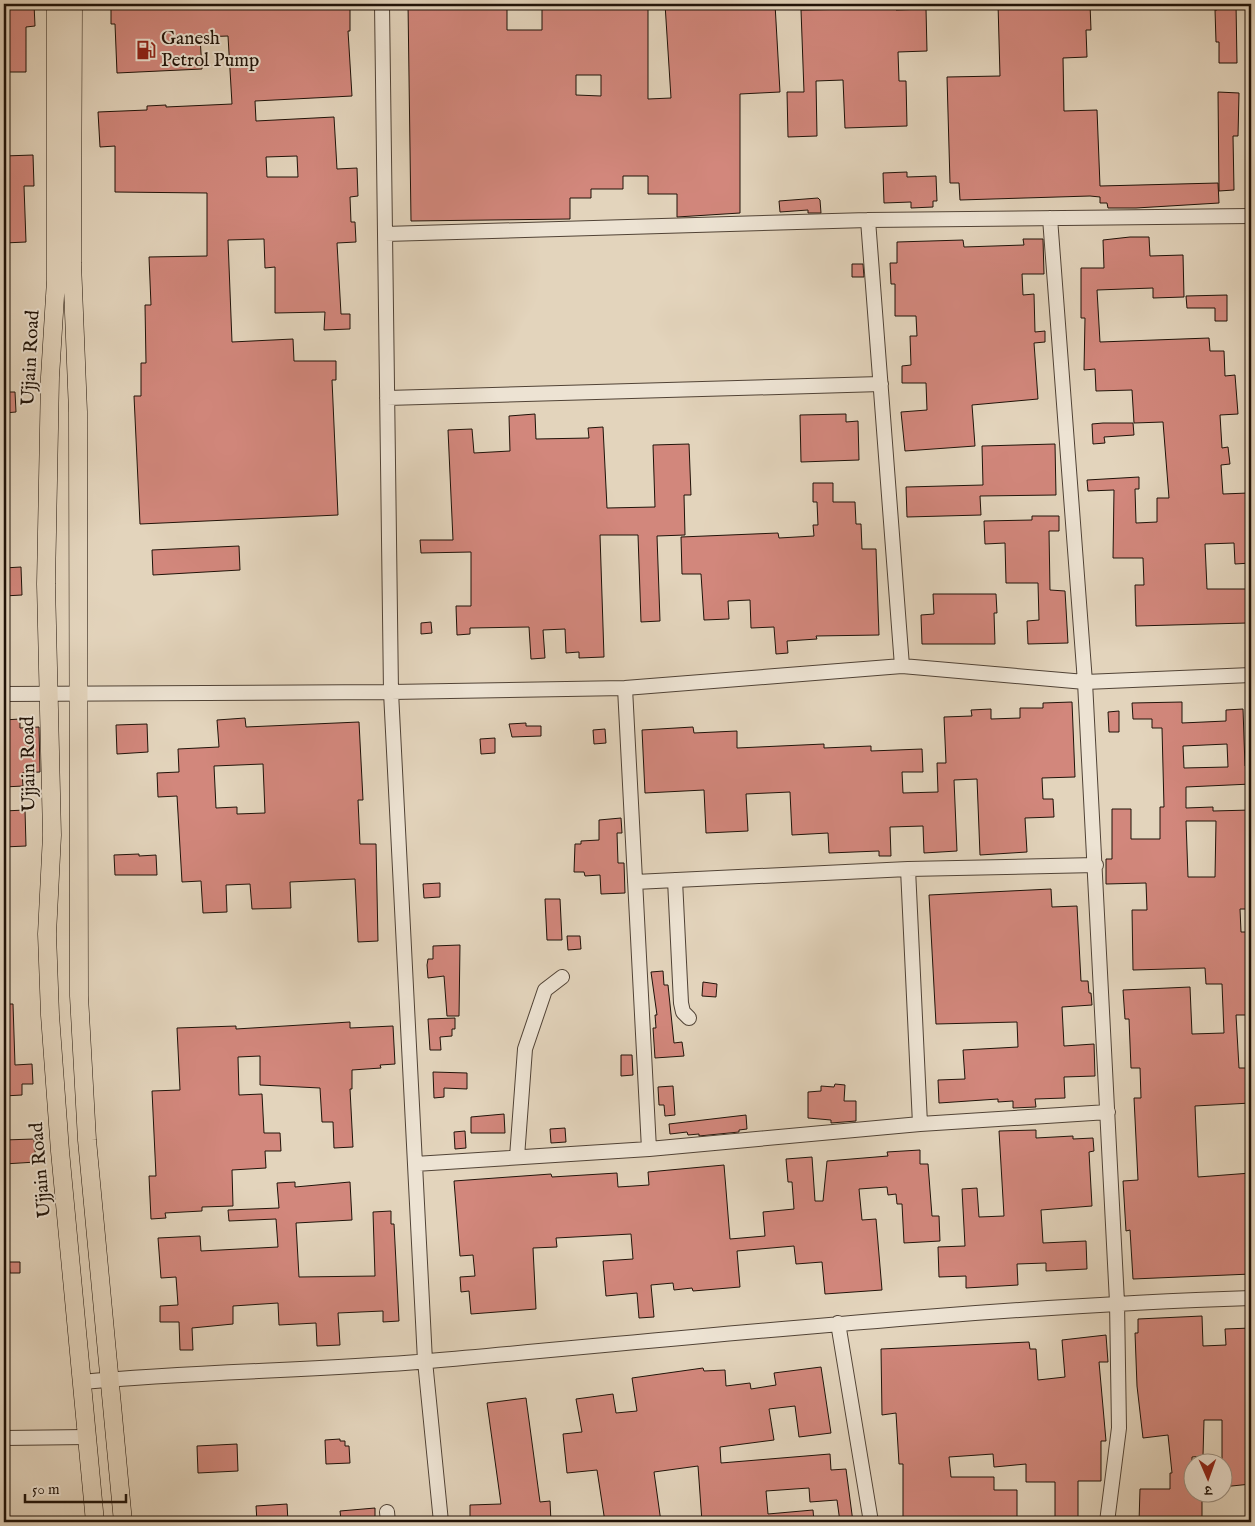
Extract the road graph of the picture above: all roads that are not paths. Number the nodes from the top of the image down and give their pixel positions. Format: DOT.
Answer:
graph roads {
  1 [pos="56,4"];
  2 [pos="72,4"];
  3 [pos="382,4"];
  4 [pos="1251,216"];
  5 [pos="1050,218"];
  6 [pos="868,220"];
  7 [pos="385,234"];
  8 [pos="881,384"];
  9 [pos="387,398"];
  10 [pos="902,666"];
  11 [pos="1251,675"];
  12 [pos="1085,682"];
  13 [pos="625,688"];
  14 [pos="391,692"];
  15 [pos="49,693"];
  16 [pos="77,693"];
  17 [pos="4,694"];
  18 [pos="1096,865"];
  19 [pos="908,869"];
  20 [pos="675,880"];
  21 [pos="635,882"];
  22 [pos="562,977"];
  23 [pos="689,1018"];
  24 [pos="1108,1112"];
  25 [pos="920,1124"];
  26 [pos="649,1149"];
  27 [pos="517,1157"];
  28 [pos="415,1164"];
  29 [pos="1251,1298"];
  30 [pos="1117,1302"];
  31 [pos="838,1323"];
  32 [pos="425,1361"];
  33 [pos="110,1380"];
  34 [pos="82,1382"];
  35 [pos="87,1437"];
  36 [pos="4,1438"];
  37 [pos="95,1522"];
  38 [pos="123,1522"];
  39 [pos="441,1522"];
  40 [pos="871,1522"];
  41 [pos="1107,1522"];
  1 -- 15 [label="main road, Ujjain Road"];
  2 -- 16 [label="main road"];
  3 -- 7 [label="street"];
  4 -- 5 [label="street"];
  5 -- 6 [label="street"];
  5 -- 12 [label="street"];
  6 -- 7 [label="street"];
  6 -- 8 [label="street"];
  7 -- 9 [label="street"];
  8 -- 9 [label="street"];
  8 -- 10 [label="street"];
  9 -- 14 [label="street"];
  10 -- 12 [label="street"];
  10 -- 13 [label="street"];
  11 -- 12 [label="street"];
  12 -- 18 [label="street"];
  13 -- 14 [label="street"];
  13 -- 21 [label="street"];
  14 -- 16 [label="street"];
  14 -- 28 [label="street"];
  15 -- 16 [label="street"];
  15 -- 17 [label="street"];
  15 -- 34 [label="main road, Ujjain Road"];
  16 -- 33 [label="main road"];
  18 -- 19 [label="street"];
  18 -- 24 [label="street"];
  19 -- 20 [label="street"];
  19 -- 25 [label="street"];
  20 -- 21 [label="street"];
  20 -- 23 [label="street"];
  21 -- 26 [label="street"];
  22 -- 27 [label="street"];
  24 -- 25 [label="street"];
  24 -- 30 [label="street"];
  25 -- 26 [label="street"];
  26 -- 27 [label="street"];
  27 -- 28 [label="street"];
  28 -- 32 [label="street"];
  29 -- 30 [label="street"];
  30 -- 31 [label="street"];
  30 -- 41 [label="street"];
  31 -- 32 [label="street"];
  31 -- 40 [label="street"];
  32 -- 33 [label="street"];
  32 -- 39 [label="street"];
  33 -- 34 [label="street"];
  33 -- 38 [label="main road"];
  34 -- 35 [label="main road, Ujjain Road"];
  35 -- 36 [label="street"];
  35 -- 37 [label="main road, Ujjain Road"];
}
